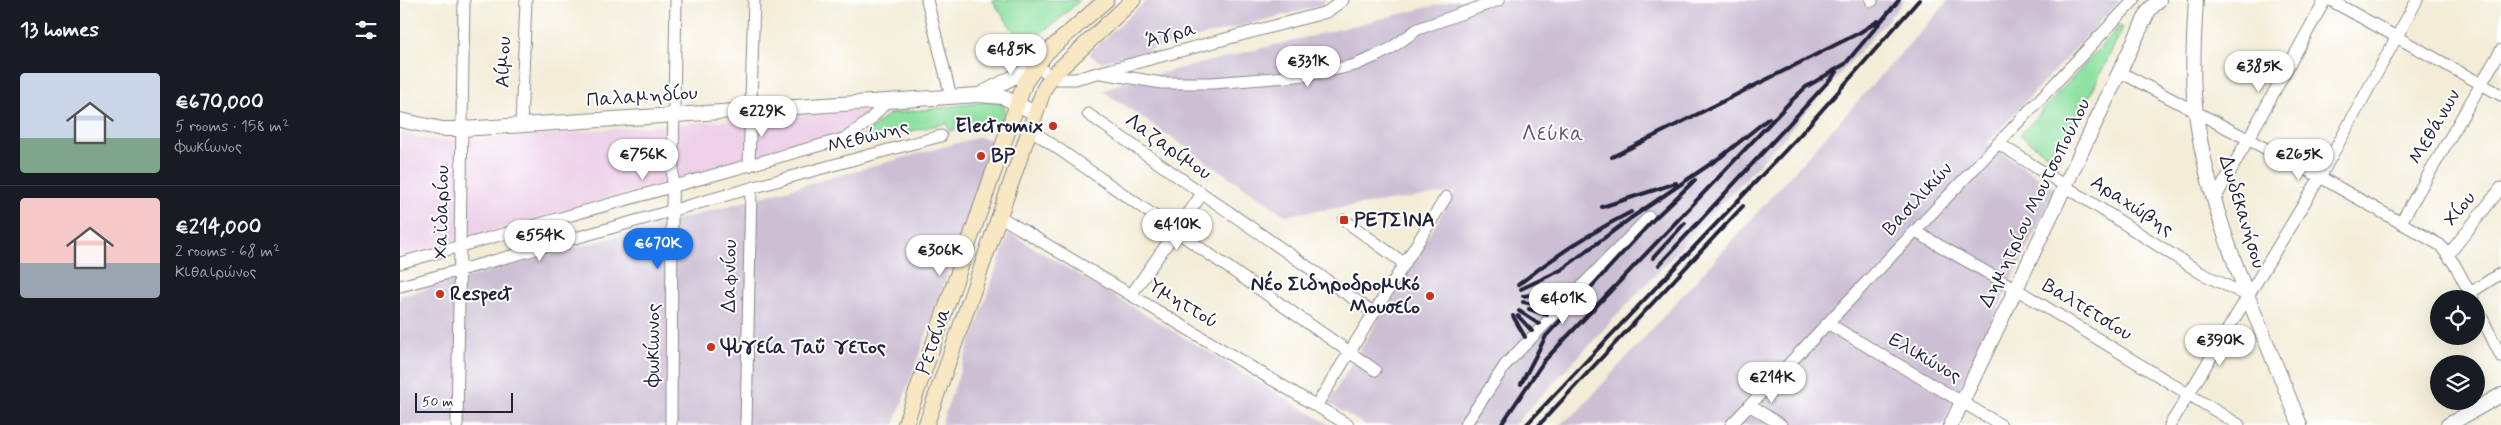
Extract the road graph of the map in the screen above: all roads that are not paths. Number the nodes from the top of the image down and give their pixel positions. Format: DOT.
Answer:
graph roads {
  1 [pos="464,0"];
  2 [pos="526,0"];
  3 [pos="676,0"];
  4 [pos="754,0"];
  5 [pos="927,0"];
  6 [pos="1106,0"];
  7 [pos="1133,0"];
  8 [pos="1343,0"];
  9 [pos="1499,0"];
  10 [pos="2134,0"];
  11 [pos="2159,0"];
  12 [pos="2196,0"];
  13 [pos="2325,0"];
  14 [pos="2330,0"];
  15 [pos="2418,0"];
  16 [pos="2396,38"];
  17 [pos="2501,50"];
  18 [pos="1035,66"];
  19 [pos="2120,72"];
  20 [pos="1101,73"];
  21 [pos="1052,76"];
  22 [pos="2482,84"];
  23 [pos="978,95"];
  24 [pos="2501,95"];
  25 [pos="951,97"];
  26 [pos="887,101"];
  27 [pos="1016,102"];
  28 [pos="750,110"];
  29 [pos="1035,112"];
  30 [pos="1088,114"];
  31 [pos="2196,114"];
  32 [pos="674,115"];
  33 [pos="400,120"];
  34 [pos="521,125"];
  35 [pos="462,129"];
  36 [pos="1030,129"];
  37 [pos="941,136"];
  38 [pos="2248,140"];
  39 [pos="1998,143"];
  40 [pos="749,166"];
  41 [pos="2320,177"];
  42 [pos="2066,185"];
  43 [pos="673,186"];
  44 [pos="2501,188"];
  45 [pos="751,189"];
  46 [pos="1202,194"];
  47 [pos="1446,197"];
  48 [pos="2215,199"];
  49 [pos="672,210"];
  50 [pos="999,216"];
  51 [pos="1649,217"];
  52 [pos="1344,220"];
  53 [pos="2402,222"];
  54 [pos="1176,230"];
  55 [pos="1914,231"];
  56 [pos="460,247"];
  57 [pos="2448,254"];
  58 [pos="400,263"];
  59 [pos="1405,264"];
  60 [pos="459,272"];
  61 [pos="2501,273"];
  62 [pos="400,286"];
  63 [pos="2016,289"];
  64 [pos="2468,290"];
  65 [pos="2479,290"];
  66 [pos="1131,295"];
  67 [pos="2248,296"];
  68 [pos="1374,313"];
  69 [pos="1829,324"];
  70 [pos="2485,324"];
  71 [pos="1350,352"];
  72 [pos="2501,356"];
  73 [pos="1375,370"];
  74 [pos="2189,393"];
  75 [pos="2501,395"];
  76 [pos="1962,401"];
  77 [pos="1749,405"];
  78 [pos="1316,406"];
  79 [pos="2299,424"];
  80 [pos="457,425"];
  81 [pos="671,425"];
  82 [pos="746,425"];
  83 [pos="905,425"];
  84 [pos="926,425"];
  85 [pos="1348,425"];
  86 [pos="1465,425"];
  87 [pos="1731,425"];
  88 [pos="1781,425"];
  89 [pos="1951,425"];
  90 [pos="2002,425"];
  91 [pos="2170,425"];
  92 [pos="2239,425"];
  93 [pos="2448,425"];
  1 -- 35 [label="street, Χαϊδαρίου"];
  2 -- 34 [label="street, Αίμου"];
  3 -- 32 [label="street, Φωκίωνος"];
  4 -- 28 [label="street"];
  5 -- 25 [label="street"];
  6 -- 18 [label="main road, Ρετσίνα"];
  7 -- 21 [label="main road"];
  8 -- 20 [label="street, Άγρα"];
  9 -- 20 [label="street"];
  10 -- 39 [label="street, Βασιλικών"];
  11 -- 19 [label="street, Δημητρίου Μουτσοπούλου"];
  12 -- 31 [label="street, Δωδεκανήσου"];
  13 -- 38 [label="street"];
  14 -- 16 [label="street"];
  15 -- 16 [label="street"];
  16 -- 22 [label="street"];
  16 -- 41 [label="street"];
  17 -- 22 [label="street, Μεθάνων"];
  18 -- 21 [label="street, Άγρα"];
  18 -- 23 [label="street, Παλαμηδίου"];
  18 -- 27 [label="main road, Ρετσίνα"];
  19 -- 31 [label="street"];
  19 -- 42 [label="street, Δημητρίου Μουτσοπούλου"];
  20 -- 21 [label="street, Άγρα"];
  21 -- 29 [label="main road, Ρετσίνα"];
  22 -- 24 [label="street"];
  22 -- 53 [label="street, Μεθάνων"];
  23 -- 25 [label="street, Παλαμηδίου"];
  23 -- 27 [label="street, Παλαμηδίου"];
  25 -- 26 [label="street, Παλαμηδίου"];
  26 -- 28 [label="street, Παλαμηδίου"];
  26 -- 40 [label="street, Μεθώνης"];
  27 -- 29 [label="street, Παλαμηδίου"];
  27 -- 83 [label="main road, Ρετσίνα"];
  28 -- 32 [label="street, Παλαμηδίου"];
  28 -- 40 [label="street"];
  29 -- 36 [label="main road, Ρετσίνα"];
  30 -- 46 [label="street, Λαζαρίμου"];
  31 -- 38 [label="street"];
  31 -- 48 [label="street, Δωδεκανήσου"];
  32 -- 34 [label="street, Παλαμηδίου"];
  32 -- 43 [label="street, Φωκίωνος"];
  33 -- 35 [label="street, Παλαμηδίου"];
  34 -- 35 [label="street, Παλαμηδίου"];
  35 -- 56 [label="street, Χαϊδαρίου"];
  36 -- 50 [label="main road, Ρετσίνα"];
  36 -- 54 [label="street"];
  37 -- 45 [label="street, Μεθώνης"];
  38 -- 41 [label="street"];
  38 -- 48 [label="street"];
  39 -- 42 [label="street, Αραχώβης"];
  39 -- 55 [label="street, Βασιλικών"];
  40 -- 43 [label="street, Μεθώνης"];
  41 -- 53 [label="street"];
  41 -- 67 [label="street"];
  42 -- 63 [label="street, Δημητρίου Μουτσοπούλου"];
  42 -- 67 [label="street, Αραχώβης"];
  43 -- 49 [label="street, Φωκίωνος"];
  43 -- 56 [label="street, Μεθώνης"];
  44 -- 57 [label="street, Χίου"];
  45 -- 49 [label="street, Μεθώνης"];
  45 -- 82 [label="street, Δαφνίου"];
  46 -- 54 [label="street"];
  46 -- 68 [label="street, Λαζαρίμου"];
  47 -- 59 [label="street"];
  48 -- 67 [label="street, Δωδεκανήσου"];
  49 -- 60 [label="street, Μεθώνης"];
  49 -- 81 [label="street, Φωκίωνος"];
  50 -- 66 [label="street, Υμηττού"];
  50 -- 84 [label="main road, Ρετσίνα"];
  51 -- 86 [label="street"];
  52 -- 59 [label="street"];
  53 -- 57 [label="street"];
  54 -- 66 [label="street"];
  54 -- 71 [label="street"];
  55 -- 63 [label="street, Βαλτετσίου"];
  55 -- 69 [label="street, Βασιλικών"];
  56 -- 58 [label="street, Μεθώνης"];
  56 -- 60 [label="street, Χαϊδαρίου"];
  57 -- 64 [label="street"];
  59 -- 68 [label="street"];
  60 -- 62 [label="street, Μεθώνης"];
  60 -- 80 [label="street, Χαϊδαρίου"];
  61 -- 65 [label="street"];
  63 -- 74 [label="street, Βαλτετσίου"];
  63 -- 76 [label="street, Δημητρίου Μουτσοπούλου"];
  66 -- 78 [label="street, Υμηττού"];
  67 -- 74 [label="street"];
  67 -- 79 [label="street, Δωδεκανήσου"];
  68 -- 71 [label="street"];
  69 -- 76 [label="street, Ελικώνος"];
  69 -- 77 [label="street, Βασιλικών"];
  70 -- 72 [label="street"];
  71 -- 73 [label="street"];
  71 -- 78 [label="street"];
  74 -- 91 [label="street"];
  74 -- 92 [label="street, Βαλτετσίου"];
  75 -- 93 [label="street"];
  76 -- 89 [label="street, Δημητρίου Μουτσοπούλου"];
  76 -- 90 [label="street, Ελικώνος"];
  77 -- 87 [label="street, Βασιλικών"];
  77 -- 88 [label="street"];
  78 -- 85 [label="street, Υμηττού"];
}
